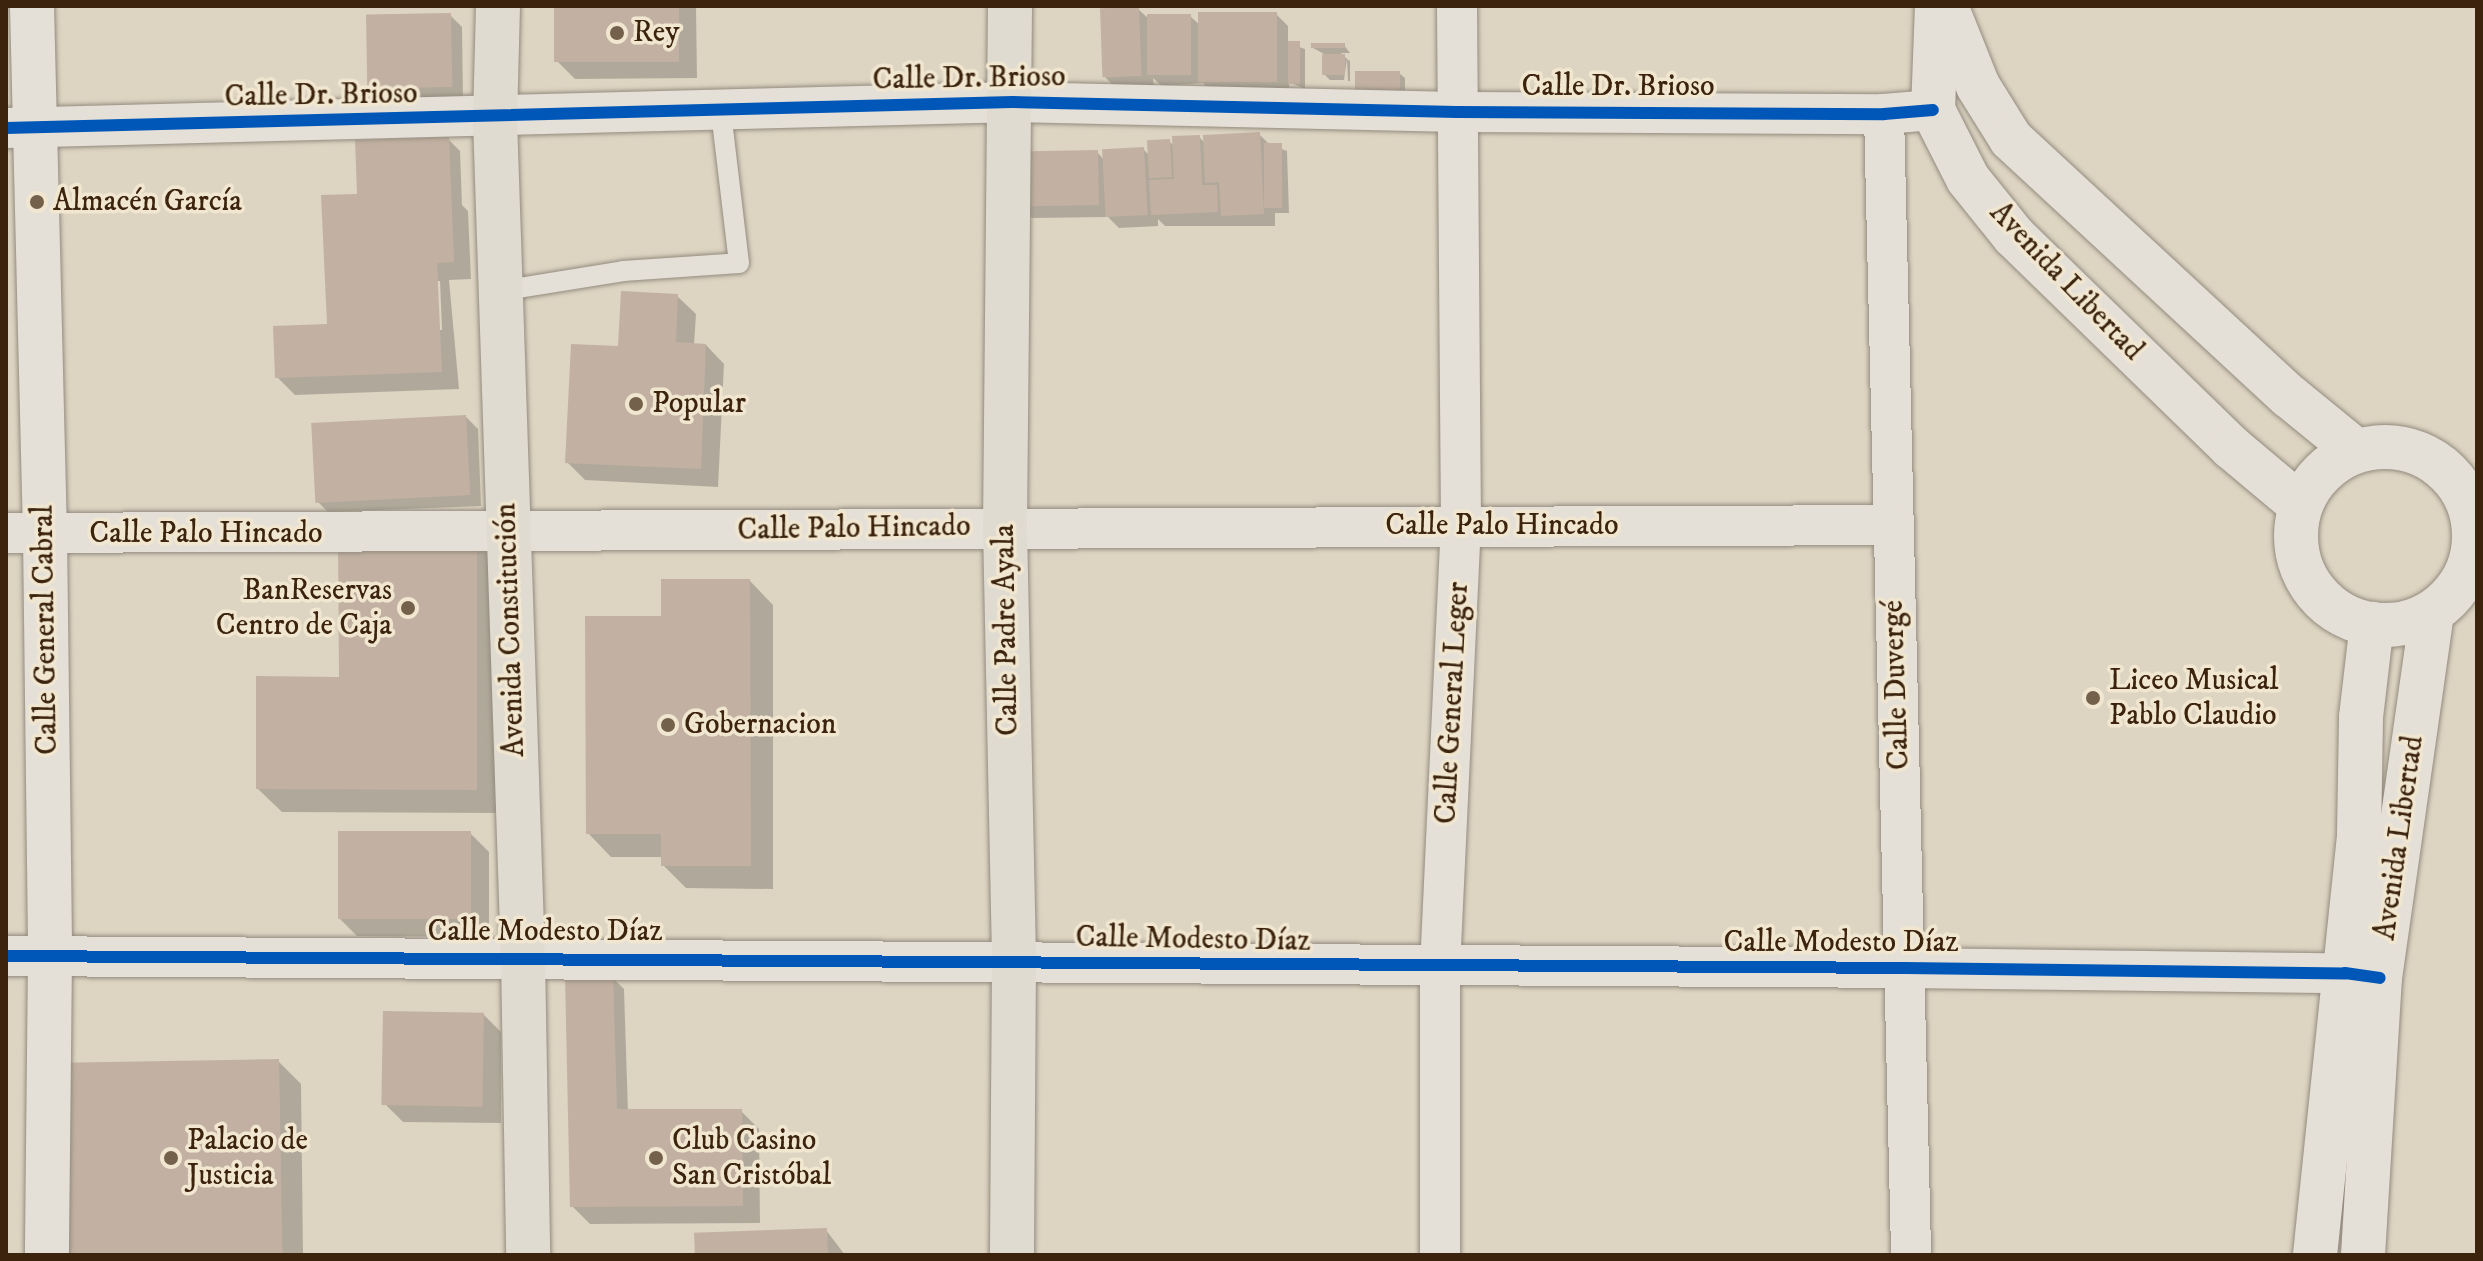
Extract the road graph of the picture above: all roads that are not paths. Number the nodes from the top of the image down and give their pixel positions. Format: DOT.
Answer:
graph roads {
  1 [pos="32,6"];
  2 [pos="498,6"];
  3 [pos="1010,6"];
  4 [pos="1457,6"];
  5 [pos="1937,6"];
  6 [pos="1946,6"];
  7 [pos="1013,102"];
  8 [pos="1933,110"];
  9 [pos="721,112"];
  10 [pos="1457,112"];
  11 [pos="1884,114"];
  12 [pos="495,119"];
  13 [pos="22,128"];
  14 [pos="500,291"];
  15 [pos="2355,450"];
  16 [pos="2300,505"];
  17 [pos="1893,525"];
  18 [pos="1461,526"];
  19 [pos="1005,527"];
  20 [pos="508,533"];
  21 [pos="26,534"];
  22 [pos="2432,613"];
  23 [pos="2372,624"];
  24 [pos="6,956"];
  25 [pos="523,957"];
  26 [pos="50,958"];
  27 [pos="1014,964"];
  28 [pos="1440,968"];
  29 [pos="1905,968"];
  30 [pos="2362,976"];
  31 [pos="47,1255"];
  32 [pos="528,1255"];
  33 [pos="1012,1255"];
  34 [pos="1440,1255"];
  35 [pos="1911,1255"];
  36 [pos="2315,1255"];
  37 [pos="2363,1255"];
  1 -- 13 [label="main road, Calle General Cabral"];
  2 -- 12 [label="main road, Avenida Constitución"];
  3 -- 7 [label="main road, Calle Padre Ayala"];
  4 -- 10 [label="street, Calle General Leger"];
  5 -- 8 [label="main road, Avenida Libertad"];
  6 -- 15 [label="main road, Avenida Libertad"];
  7 -- 9 [label="street, Calle Dr. Brioso"];
  7 -- 10 [label="street, Calle Dr. Brioso"];
  7 -- 19 [label="main road, Calle Padre Ayala"];
  8 -- 11 [label="street, Calle Dr. Brioso"];
  8 -- 16 [label="main road, Avenida Libertad"];
  9 -- 12 [label="street, Calle Dr. Brioso"];
  9 -- 14 [label="lane"];
  10 -- 11 [label="street, Calle Dr. Brioso"];
  10 -- 18 [label="street, Calle General Leger"];
  11 -- 17 [label="street, Calle Duvergé"];
  12 -- 13 [label="street, Calle Dr. Brioso"];
  12 -- 14 [label="main road, Avenida Constitución"];
  13 -- 21 [label="main road, Calle General Cabral"];
  14 -- 20 [label="main road, Avenida Constitución"];
  15 -- 16 [label="main road"];
  15 -- 22 [label="main road"];
  16 -- 23 [label="main road"];
  17 -- 18 [label="street, Calle Palo Hincado"];
  17 -- 29 [label="street, Calle Duvergé"];
  18 -- 19 [label="street, Calle Palo Hincado"];
  18 -- 28 [label="street, Calle General Leger"];
  19 -- 20 [label="street, Calle Palo Hincado"];
  19 -- 27 [label="main road, Calle Padre Ayala"];
  20 -- 21 [label="street, Calle Palo Hincado"];
  20 -- 25 [label="main road, Avenida Constitución"];
  21 -- 26 [label="main road, Calle General Cabral"];
  22 -- 23 [label="main road"];
  22 -- 30 [label="main road, Avenida Libertad"];
  23 -- 30 [label="main road, Avenida Libertad"];
  24 -- 26 [label="street, Calle Modesto Díaz"];
  25 -- 26 [label="street, Calle Modesto Díaz"];
  25 -- 27 [label="street, Calle Modesto Díaz"];
  25 -- 32 [label="main road, Avenida Constitución"];
  26 -- 31 [label="main road, Calle General Cabral"];
  27 -- 28 [label="street, Calle Modesto Díaz"];
  27 -- 33 [label="main road, Calle Padre Ayala"];
  28 -- 29 [label="street, Calle Modesto Díaz"];
  28 -- 34 [label="street, Calle General Leger"];
  29 -- 30 [label="street, Calle Modesto Díaz"];
  29 -- 35 [label="street, Calle Duvergé"];
  30 -- 36 [label="main road, Avenida Libertad"];
  30 -- 37 [label="main road, Avenida Libertad"];
}
